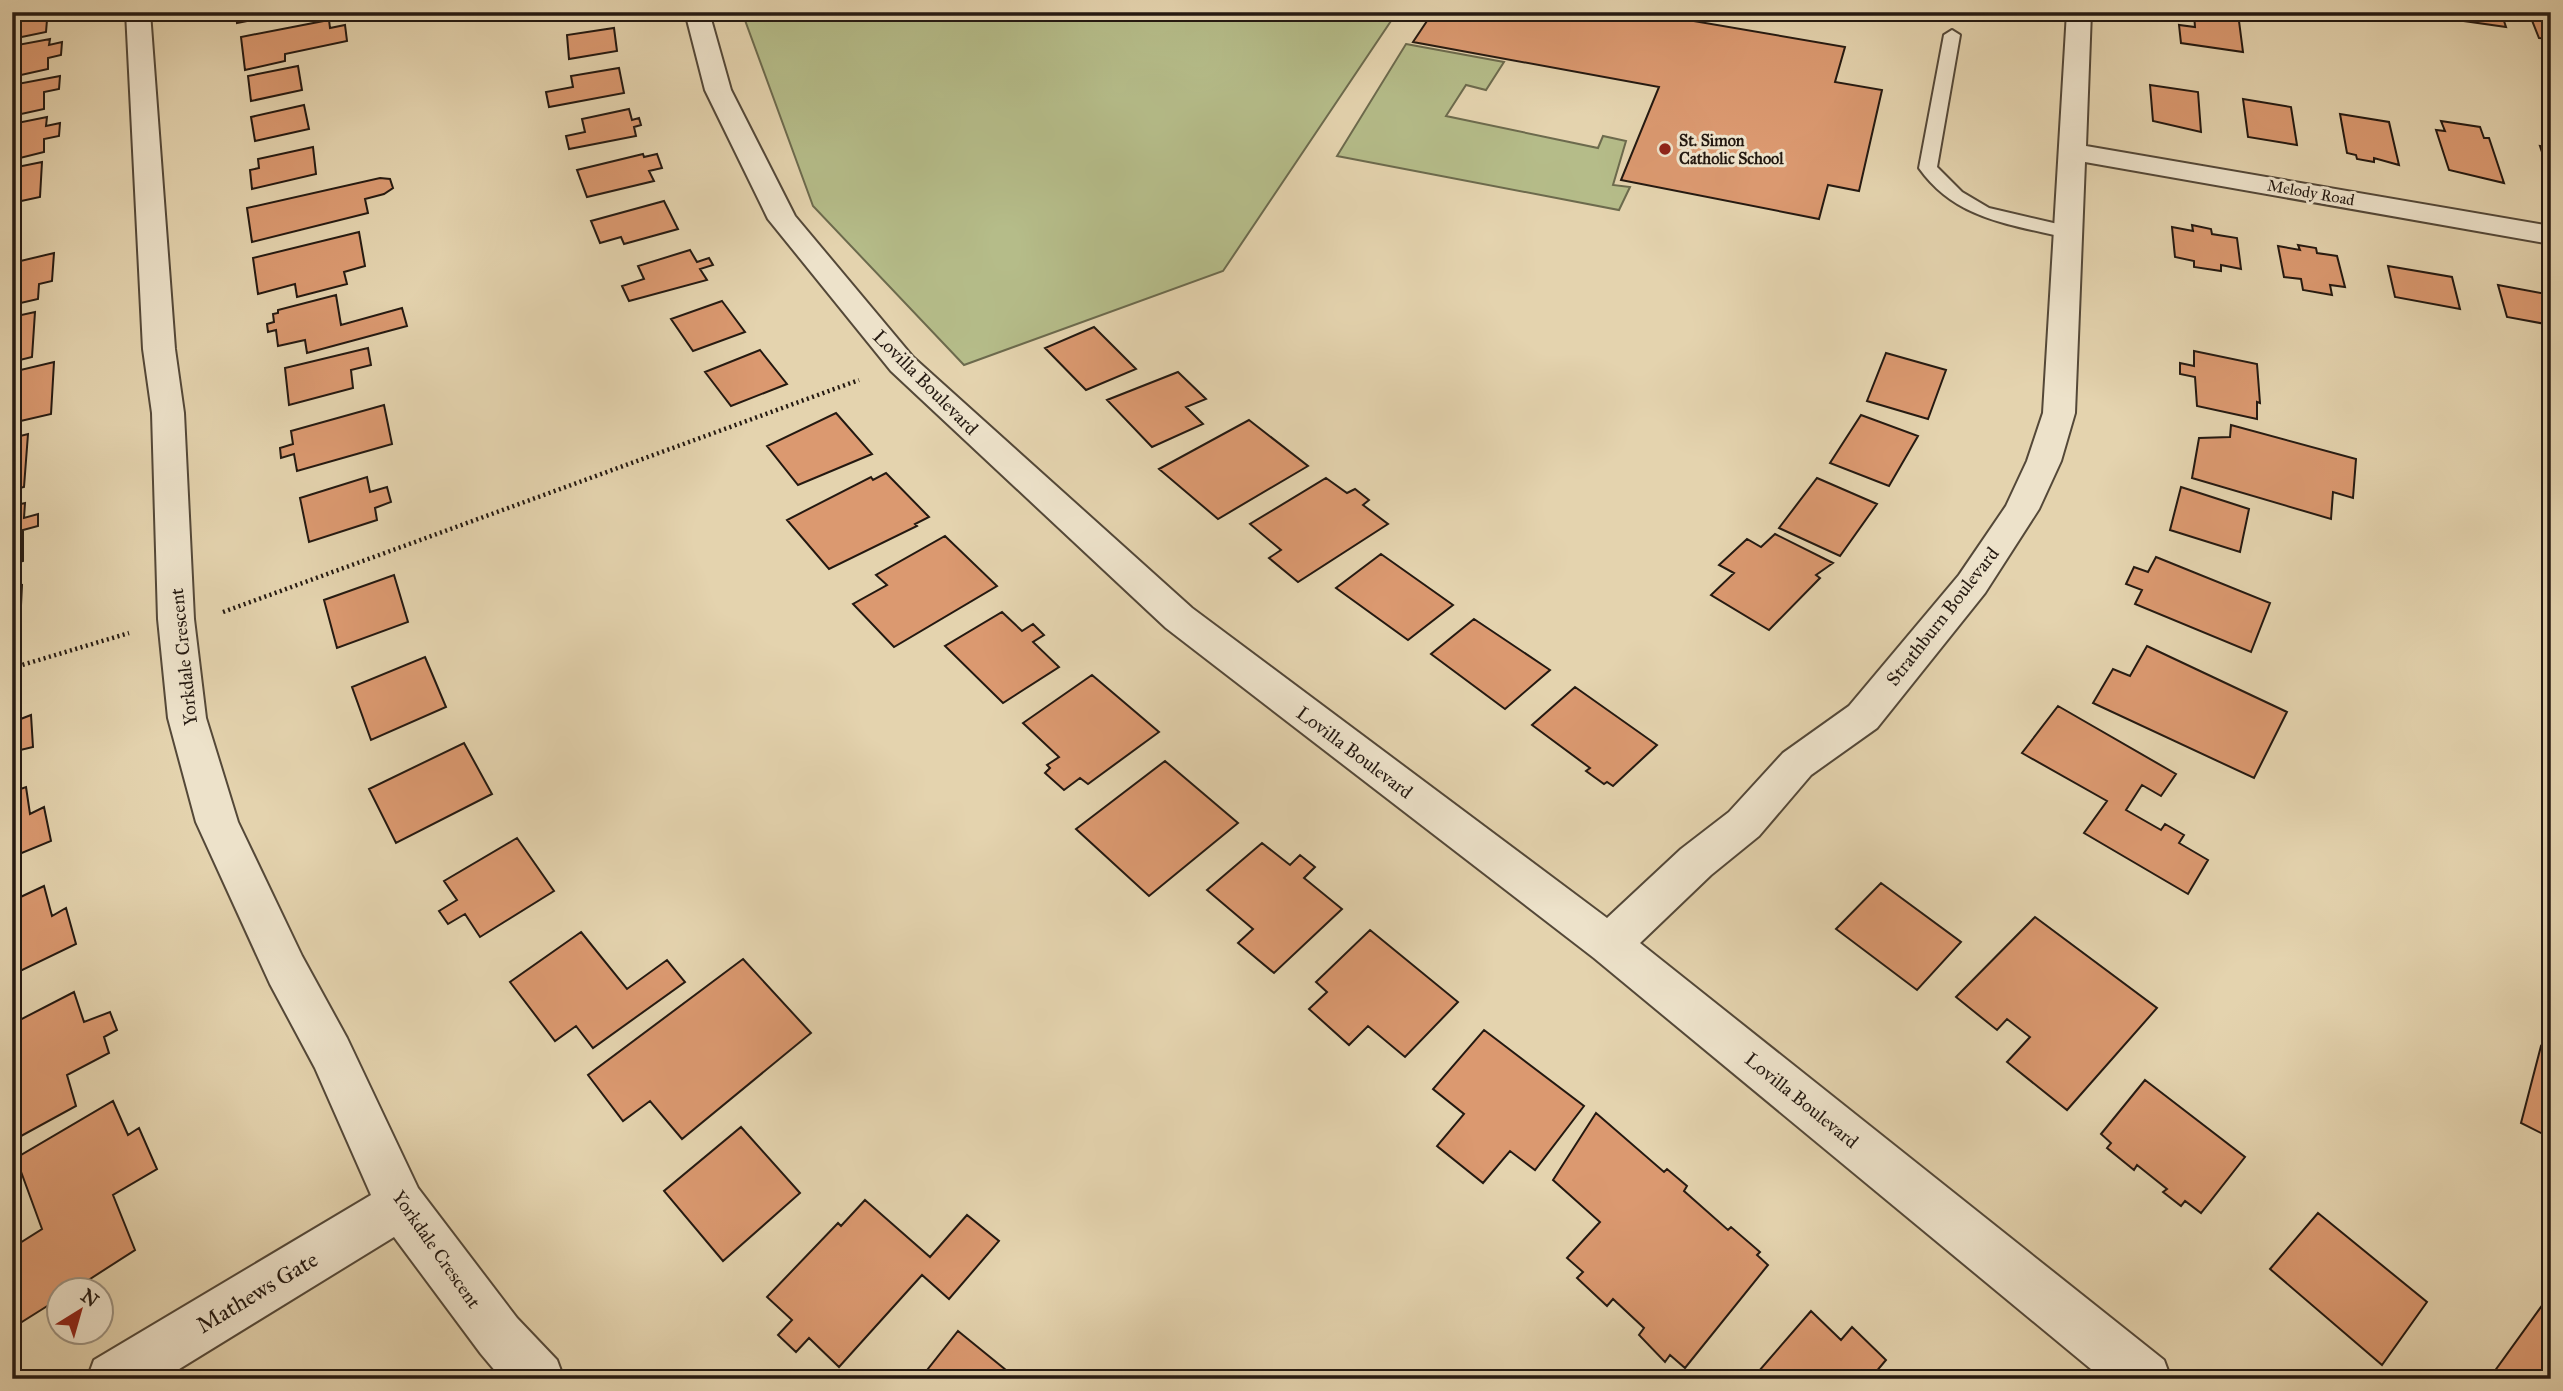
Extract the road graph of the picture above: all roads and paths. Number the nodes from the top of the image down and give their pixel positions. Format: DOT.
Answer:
graph roads {
  1 [pos="138,12"];
  2 [pos="697,12"];
  3 [pos="2080,12"];
  4 [pos="1952,35"];
  5 [pos="2071,151"];
  6 [pos="2067,232"];
  7 [pos="2551,235"];
  8 [pos="902,364"];
  9 [pos="178,623"];
  10 [pos="12,668"];
  11 [pos="1609,944"];
  12 [pos="401,1205"];
  13 [pos="113,1379"];
  14 [pos="538,1379"];
  15 [pos="2145,1379"];
  1 -- 9 [label="street, Yorkdale Crescent"];
  2 -- 8 [label="street, Lovilla Boulevard"];
  3 -- 5 [label="street, Strathburn Boulevard"];
  4 -- 6 [label="lane"];
  5 -- 6 [label="street, Strathburn Boulevard"];
  5 -- 7 [label="street, Melody Road"];
  6 -- 11 [label="street, Strathburn Boulevard"];
  8 -- 9 [label="path"];
  8 -- 11 [label="street, Lovilla Boulevard"];
  9 -- 10 [label="path"];
  9 -- 12 [label="street, Yorkdale Crescent"];
  11 -- 15 [label="street, Lovilla Boulevard"];
  12 -- 13 [label="street, Mathews Gate"];
  12 -- 14 [label="street, Yorkdale Crescent"];
}
